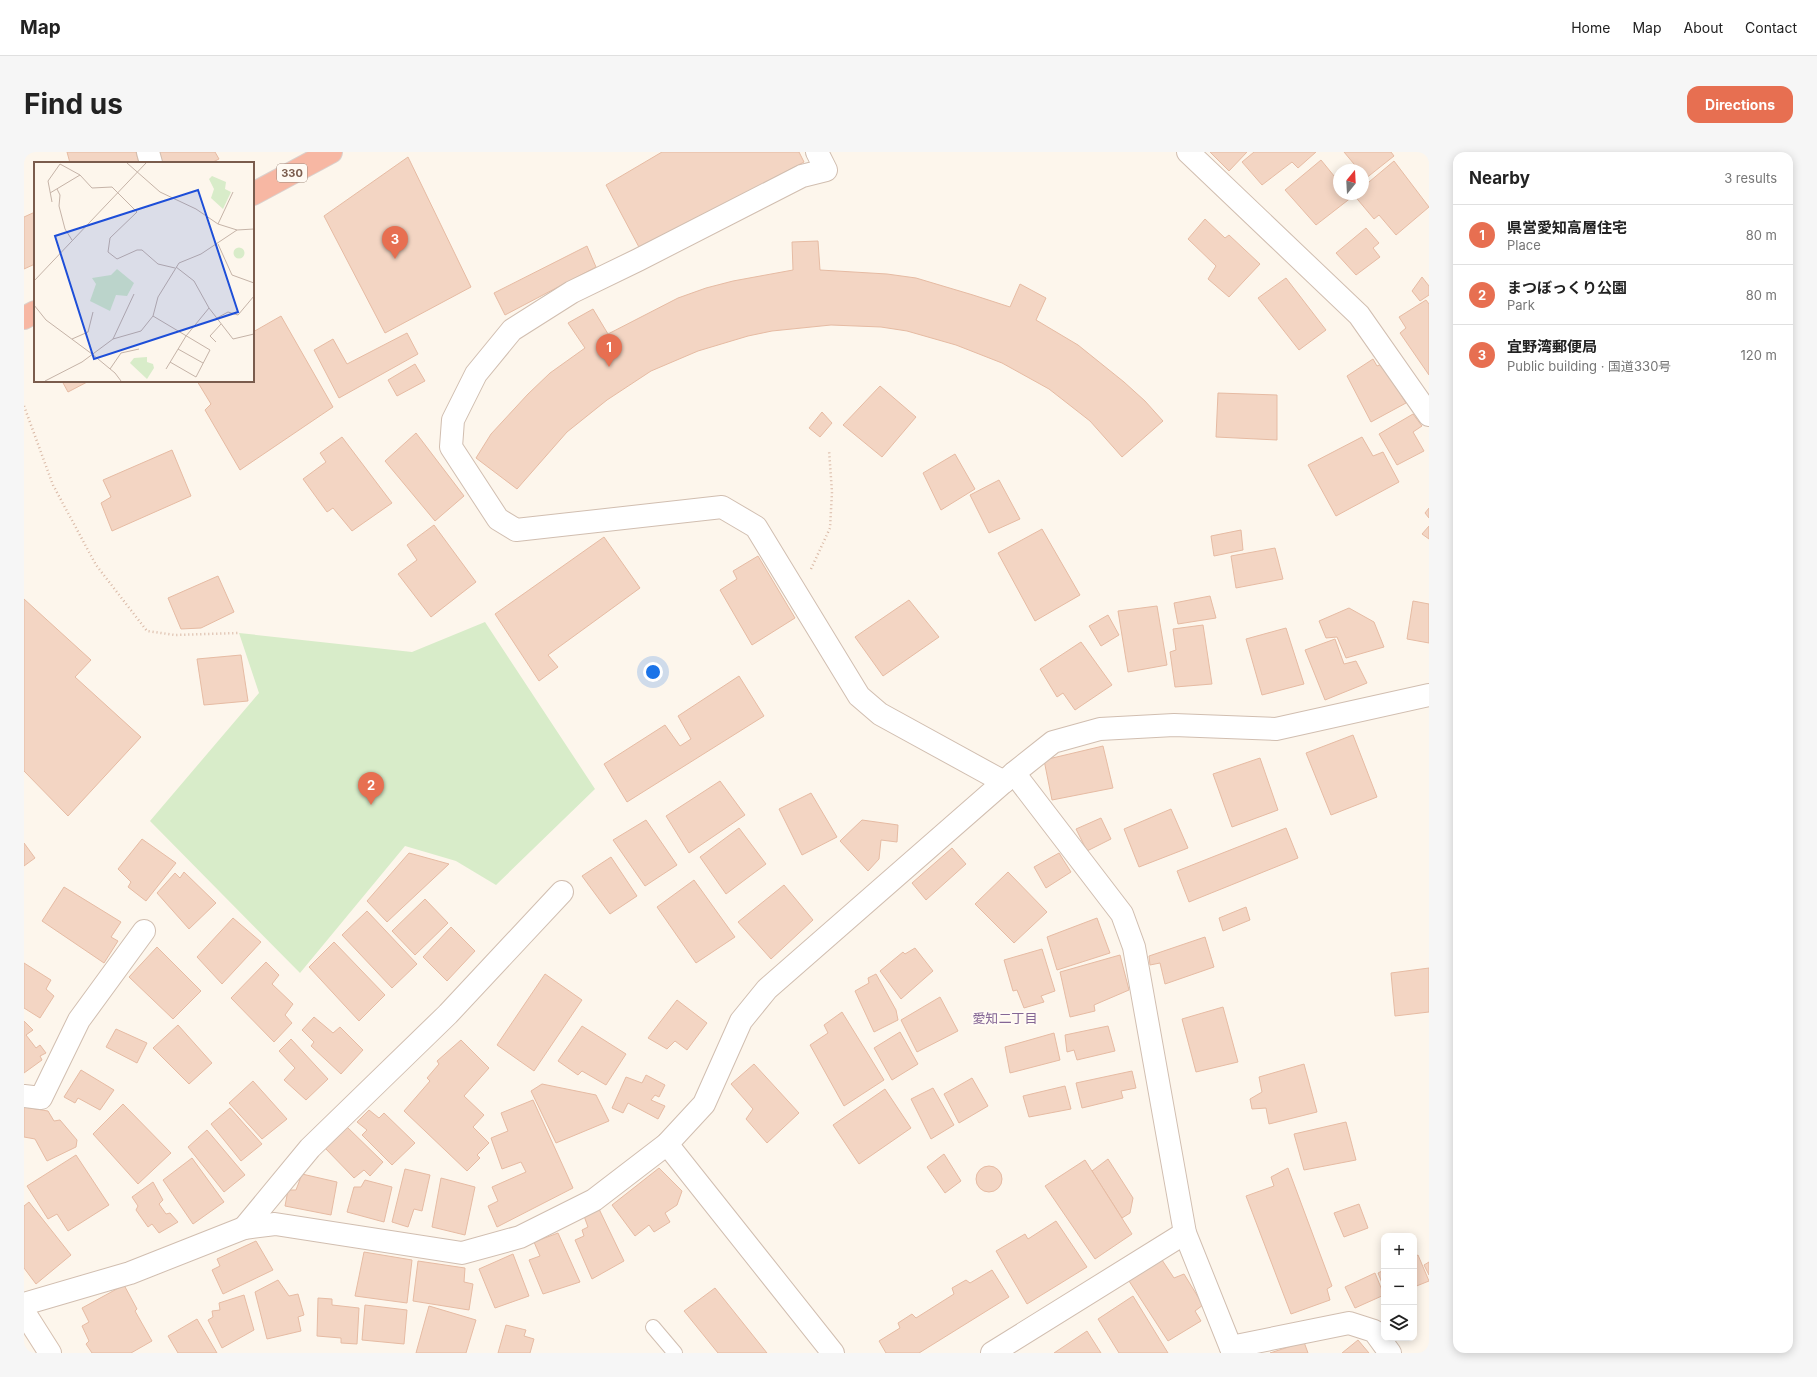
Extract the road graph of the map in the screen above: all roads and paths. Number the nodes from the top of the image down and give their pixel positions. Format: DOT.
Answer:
graph roads {
  1 [pos="148,152"];
  2 [pos="331,152"];
  3 [pos="817,152"];
  4 [pos="1188,152"];
  5 [pos="151,162"];
  6 [pos="254,193"];
  7 [pos="34,313"];
  8 [pos="24,318"];
  9 [pos="24,406"];
  10 [pos="1429,415"];
  11 [pos="829,450"];
  12 [pos="798,595"];
  13 [pos="240,633"];
  14 [pos="1429,695"];
  15 [pos="1009,777"];
  16 [pos="562,892"];
  17 [pos="144,931"];
  18 [pos="24,1096"];
  19 [pos="667,1144"];
  20 [pos="244,1228"];
  21 [pos="1185,1233"];
  22 [pos="24,1304"];
  23 [pos="24,1312"];
  24 [pos="653,1327"];
  25 [pos="1232,1350"];
  26 [pos="50,1353"];
  27 [pos="675,1353"];
  28 [pos="833,1353"];
  29 [pos="992,1353"];
  30 [pos="1390,1353"];
  1 -- 5 [label="street"];
  2 -- 6 [label="highway, 330"];
  3 -- 12 [label="street"];
  4 -- 10 [label="street"];
  7 -- 8 [label="highway"];
  9 -- 13 [label="path"];
  11 -- 12 [label="path"];
  12 -- 15 [label="street"];
  14 -- 15 [label="street"];
  15 -- 19 [label="street"];
  15 -- 21 [label="street"];
  16 -- 20 [label="street"];
  17 -- 18 [label="street"];
  19 -- 20 [label="street"];
  19 -- 28 [label="street"];
  20 -- 22 [label="street"];
  21 -- 25 [label="street"];
  21 -- 29 [label="street"];
  23 -- 26 [label="street"];
  24 -- 27 [label="lane"];
  25 -- 30 [label="street"];
}
